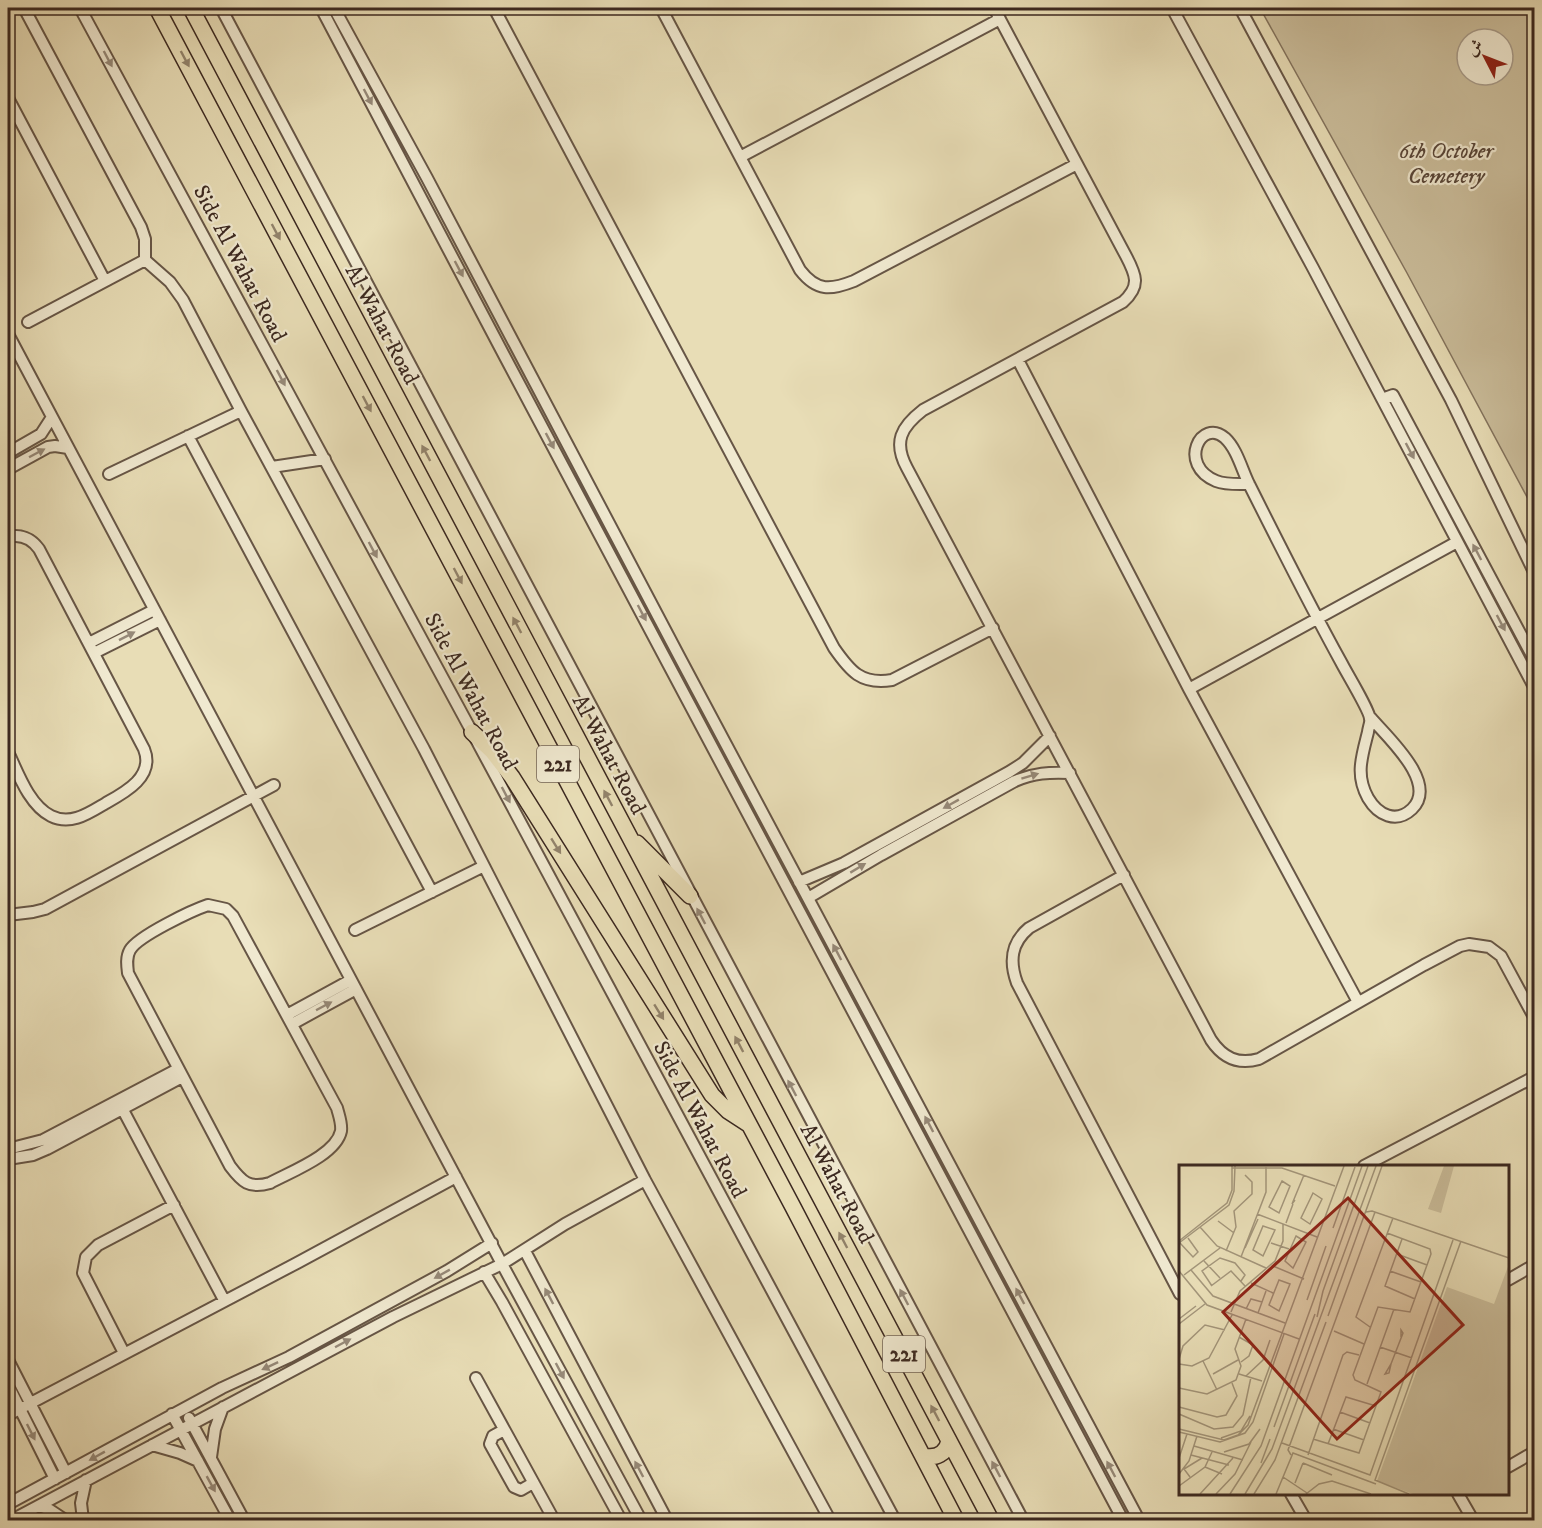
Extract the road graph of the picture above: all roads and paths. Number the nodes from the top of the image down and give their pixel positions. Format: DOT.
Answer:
graph roads {
  1 [pos="24,8"];
  2 [pos="80,8"];
  3 [pos="157,8"];
  4 [pos="191,8"];
  5 [pos="221,8"];
  6 [pos="321,8"];
  7 [pos="334,8"];
  8 [pos="494,8"];
  9 [pos="994,8"];
  10 [pos="1172,8"];
  11 [pos="1240,8"];
  12 [pos="665,9"];
  13 [pos="1000,19"];
  14 [pos="363,61"];
  15 [pos="352,67"];
  16 [pos="8,98"];
  17 [pos="740,157"];
  18 [pos="1077,164"];
  19 [pos="146,260"];
  20 [pos="105,281"];
  21 [pos="28,322"];
  22 [pos="8,334"];
  23 [pos="518,350"];
  24 [pos="505,357"];
  25 [pos="1018,360"];
  26 [pos="1382,399"];
  27 [pos="241,411"];
  28 [pos="51,417"];
  29 [pos="188,436"];
  30 [pos="68,448"];
  31 [pos="8,453"];
  32 [pos="325,459"];
  33 [pos="272,467"];
  34 [pos="8,469"];
  35 [pos="109,474"];
  36 [pos="1249,484"];
  37 [pos="8,537"];
  38 [pos="1457,542"];
  39 [pos="1534,572"];
  40 [pos="157,615"];
  41 [pos="1317,619"];
  42 [pos="993,628"];
  43 [pos="92,648"];
  44 [pos="1534,659"];
  45 [pos="1534,687"];
  46 [pos="1189,689"];
  47 [pos="1371,718"];
  48 [pos="472,732"];
  49 [pos="1050,736"];
  50 [pos="8,752"];
  51 [pos="1070,773"];
  52 [pos="274,785"];
  53 [pos="253,795"];
  54 [pos="625,831"];
  55 [pos="484,866"];
  56 [pos="1124,875"];
  57 [pos="799,882"];
  58 [pos="432,892"];
  59 [pos="690,896"];
  60 [pos="808,898"];
  61 [pos="8,915"];
  62 [pos="355,930"];
  63 [pos="354,985"];
  64 [pos="1358,1002"];
  65 [pos="1534,1017"];
  66 [pos="289,1019"];
  67 [pos="899,1069"];
  68 [pos="180,1073"];
  69 [pos="887,1076"];
  70 [pos="1534,1077"];
  71 [pos="123,1110"];
  72 [pos="749,1124"];
  73 [pos="66,1134"];
  74 [pos="8,1149"];
  75 [pos="8,1159"];
  76 [pos="1368,1165"];
  77 [pos="456,1176"];
  78 [pos="645,1180"];
  79 [pos="174,1205"];
  80 [pos="492,1243"];
  81 [pos="525,1251"];
  82 [pos="999,1257"];
  83 [pos="985,1263"];
  84 [pos="502,1264"];
  85 [pos="1534,1265"];
  86 [pos="484,1272"];
  87 [pos="1509,1279"];
  88 [pos="1179,1292"];
  89 [pos="224,1300"];
  90 [pos="124,1353"];
  91 [pos="8,1360"];
  92 [pos="476,1378"];
  93 [pos="8,1385"];
  94 [pos="30,1403"];
  95 [pos="223,1407"];
  96 [pos="20,1408"];
  97 [pos="184,1408"];
  98 [pos="172,1414"];
  99 [pos="8,1415"];
  100 [pos="192,1424"];
  101 [pos="181,1430"];
  102 [pos="504,1430"];
  103 [pos="949,1441"];
  104 [pos="152,1445"];
  105 [pos="1534,1452"];
  106 [pos="923,1456"];
  107 [pos="211,1457"];
  108 [pos="198,1461"];
  109 [pos="1509,1466"];
  110 [pos="66,1473"];
  111 [pos="55,1479"];
  112 [pos="86,1480"];
  113 [pos="533,1483"];
  114 [pos="1292,1495"];
  115 [pos="1460,1495"];
  116 [pos="8,1504"];
  117 [pos="40,1506"];
  118 [pos="12,1521"];
  119 [pos="65,1521"];
  120 [pos="83,1521"];
  121 [pos="230,1521"];
  122 [pos="244,1521"];
  123 [pos="554,1521"];
  124 [pos="621,1521"];
  125 [pos="641,1521"];
  126 [pos="667,1521"];
  127 [pos="830,1521"];
  128 [pos="895,1521"];
  129 [pos="956,1521"];
  130 [pos="991,1521"];
  131 [pos="1023,1521"];
  132 [pos="1123,1521"];
  133 [pos="1138,1521"];
  134 [pos="1306,1521"];
  135 [pos="1473,1521"];
  1 -- 19 [label="street"];
  2 -- 32 [label="street, Side Al Wahat Road, one-way"];
  3 -- 72 [label="highway, 221, one-way"];
  54 -- 4 [label="highway, Al Wahat Road / 221, one-way"];
  5 -- 59 [label="street"];
  6 -- 15 [label="street"];
  7 -- 14 [label="street"];
  8 -- 42 [label="street"];
  9 -- 13 [label="street"];
  10 -- 26 [label="street"];
  11 -- 39 [label="street"];
  12 -- 17 [label="street"];
  13 -- 17 [label="street"];
  13 -- 18 [label="street"];
  14 -- 15 [label="street"];
  14 -- 23 [label="street"];
  15 -- 24 [label="street, one-way"];
  16 -- 20 [label="street"];
  17 -- 18 [label="street"];
  18 -- 25 [label="street"];
  19 -- 20 [label="street"];
  19 -- 27 [label="street"];
  20 -- 21 [label="street"];
  22 -- 28 [label="street"];
  23 -- 24 [label="street"];
  23 -- 57 [label="street"];
  24 -- 69 [label="street, one-way"];
  25 -- 42 [label="street"];
  25 -- 46 [label="street"];
  26 -- 38 [label="street, one-way"];
  44 -- 26 [label="street, one-way"];
  27 -- 29 [label="street"];
  27 -- 33 [label="street"];
  28 -- 30 [label="street"];
  28 -- 31 [label="street"];
  29 -- 35 [label="street"];
  29 -- 58 [label="street"];
  34 -- 30 [label="street, one-way"];
  30 -- 40 [label="street"];
  32 -- 33 [label="street"];
  32 -- 48 [label="street, Side Al Wahat Road, one-way"];
  33 -- 55 [label="street"];
  36 -- 36 [label="street"];
  36 -- 41 [label="street"];
  37 -- 43 [label="street"];
  38 -- 41 [label="street"];
  38 -- 45 [label="street, one-way"];
  40 -- 43 [label="street"];
  40 -- 53 [label="street"];
  41 -- 46 [label="street"];
  41 -- 47 [label="street"];
  42 -- 49 [label="street"];
  43 -- 50 [label="street"];
  46 -- 64 [label="street"];
  47 -- 47 [label="street"];
  48 -- 72 [label="highway, one-way"];
  48 -- 128 [label="street, Side Al Wahat Road, one-way"];
  49 -- 51 [label="street"];
  49 -- 57 [label="street, one-way"];
  51 -- 56 [label="street"];
  60 -- 51 [label="street, one-way"];
  52 -- 53 [label="street"];
  53 -- 61 [label="street"];
  53 -- 63 [label="street"];
  54 -- 59 [label="highway"];
  103 -- 54 [label="highway, Al Wahat Road / 221, one-way"];
  55 -- 58 [label="street"];
  55 -- 78 [label="street"];
  56 -- 64 [label="street"];
  56 -- 88 [label="street"];
  57 -- 60 [label="street"];
  58 -- 62 [label="street"];
  131 -- 59 [label="street, one-way"];
  67 -- 60 [label="street, one-way"];
  63 -- 66 [label="street"];
  63 -- 77 [label="street"];
  64 -- 65 [label="street"];
  66 -- 68 [label="street"];
  66 -- 68 [label="street"];
  67 -- 69 [label="street"];
  82 -- 67 [label="street, one-way"];
  68 -- 71 [label="street"];
  68 -- 73 [label="street"];
  69 -- 83 [label="street"];
  70 -- 76 [label="street"];
  71 -- 73 [label="street"];
  71 -- 79 [label="street"];
  72 -- 106 [label="highway, 221"];
  73 -- 74 [label="street"];
  73 -- 75 [label="street"];
  77 -- 80 [label="street"];
  77 -- 89 [label="street"];
  78 -- 81 [label="street"];
  78 -- 127 [label="street"];
  79 -- 89 [label="street"];
  79 -- 90 [label="street"];
  80 -- 84 [label="street"];
  80 -- 97 [label="street, one-way"];
  81 -- 84 [label="street"];
  126 -- 81 [label="street, one-way"];
  82 -- 83 [label="street"];
  133 -- 82 [label="street, one-way"];
  83 -- 132 [label="street"];
  84 -- 86 [label="street"];
  84 -- 125 [label="street, one-way"];
  85 -- 87 [label="street"];
  95 -- 86 [label="street, one-way"];
  86 -- 124 [label="street"];
  89 -- 90 [label="street"];
  90 -- 94 [label="street"];
  91 -- 94 [label="street"];
  92 -- 102 [label="street"];
  93 -- 96 [label="street"];
  94 -- 96 [label="street"];
  94 -- 110 [label="street"];
  95 -- 100 [label="street"];
  95 -- 107 [label="street"];
  96 -- 99 [label="street"];
  96 -- 111 [label="street, one-way"];
  97 -- 98 [label="street"];
  97 -- 100 [label="street"];
  98 -- 101 [label="street"];
  98 -- 110 [label="street, one-way"];
  100 -- 101 [label="street"];
  100 -- 107 [label="street"];
  101 -- 104 [label="street"];
  101 -- 108 [label="street"];
  102 -- 113 [label="street"];
  102 -- 113 [label="street"];
  103 -- 106 [label="highway"];
  103 -- 130 [label="highway, Al Wahat Road / 221"];
  104 -- 108 [label="street"];
  104 -- 112 [label="street"];
  105 -- 109 [label="street"];
  106 -- 129 [label="highway, 221"];
  107 -- 122 [label="street"];
  108 -- 121 [label="street, one-way"];
  110 -- 111 [label="street"];
  111 -- 116 [label="street"];
  112 -- 117 [label="street"];
  112 -- 120 [label="street"];
  113 -- 123 [label="street"];
  114 -- 134 [label="street"];
  115 -- 135 [label="street"];
  117 -- 118 [label="street"];
  117 -- 119 [label="street"];
}
